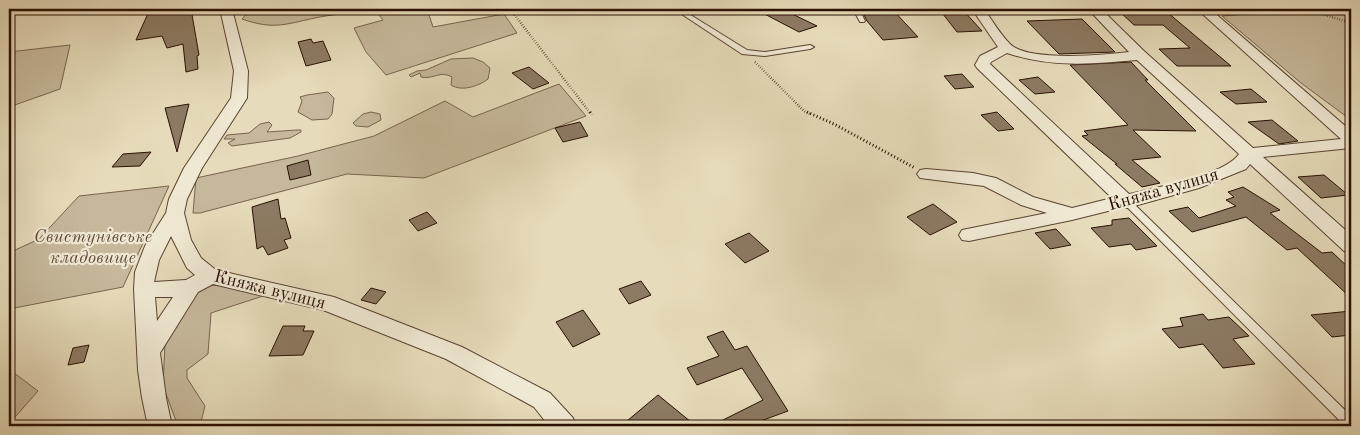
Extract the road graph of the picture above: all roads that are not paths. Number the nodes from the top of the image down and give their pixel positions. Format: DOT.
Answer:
graph roads {
  1 [pos="226,9"];
  2 [pos="677,9"];
  3 [pos="856,9"];
  4 [pos="978,9"];
  5 [pos="1094,9"];
  6 [pos="1203,9"];
  7 [pos="862,22"];
  8 [pos="810,47"];
  9 [pos="1006,48"];
  10 [pos="1140,55"];
  11 [pos="1351,138"];
  12 [pos="1351,143"];
  13 [pos="1247,154"];
  14 [pos="926,174"];
  15 [pos="1127,202"];
  16 [pos="175,213"];
  17 [pos="1072,214"];
  18 [pos="969,235"];
  19 [pos="1351,246"];
  20 [pos="210,276"];
  21 [pos="191,287"];
  22 [pos="145,289"];
  23 [pos="150,350"];
  24 [pos="1351,424"];
  25 [pos="160,426"];
  26 [pos="564,426"];
  1 -- 16 [label="street"];
  2 -- 8 [label="lane"];
  3 -- 7 [label="lane"];
  4 -- 9 [label="street"];
  5 -- 10 [label="street"];
  6 -- 11 [label="street"];
  9 -- 10 [label="street"];
  9 -- 15 [label="street"];
  10 -- 13 [label="street"];
  12 -- 13 [label="street"];
  13 -- 15 [label="street, Княжа вулиця"];
  13 -- 19 [label="street"];
  14 -- 17 [label="street"];
  15 -- 17 [label="street, Княжа вулиця"];
  15 -- 24 [label="lane"];
  16 -- 20 [label="street, Княжа вулиця"];
  16 -- 22 [label="street"];
  17 -- 18 [label="street, Княжа вулиця"];
  20 -- 21 [label="street"];
  20 -- 26 [label="street, Княжа вулиця"];
  21 -- 22 [label="street"];
  21 -- 23 [label="street"];
  22 -- 23 [label="street"];
  23 -- 25 [label="street"];
}
